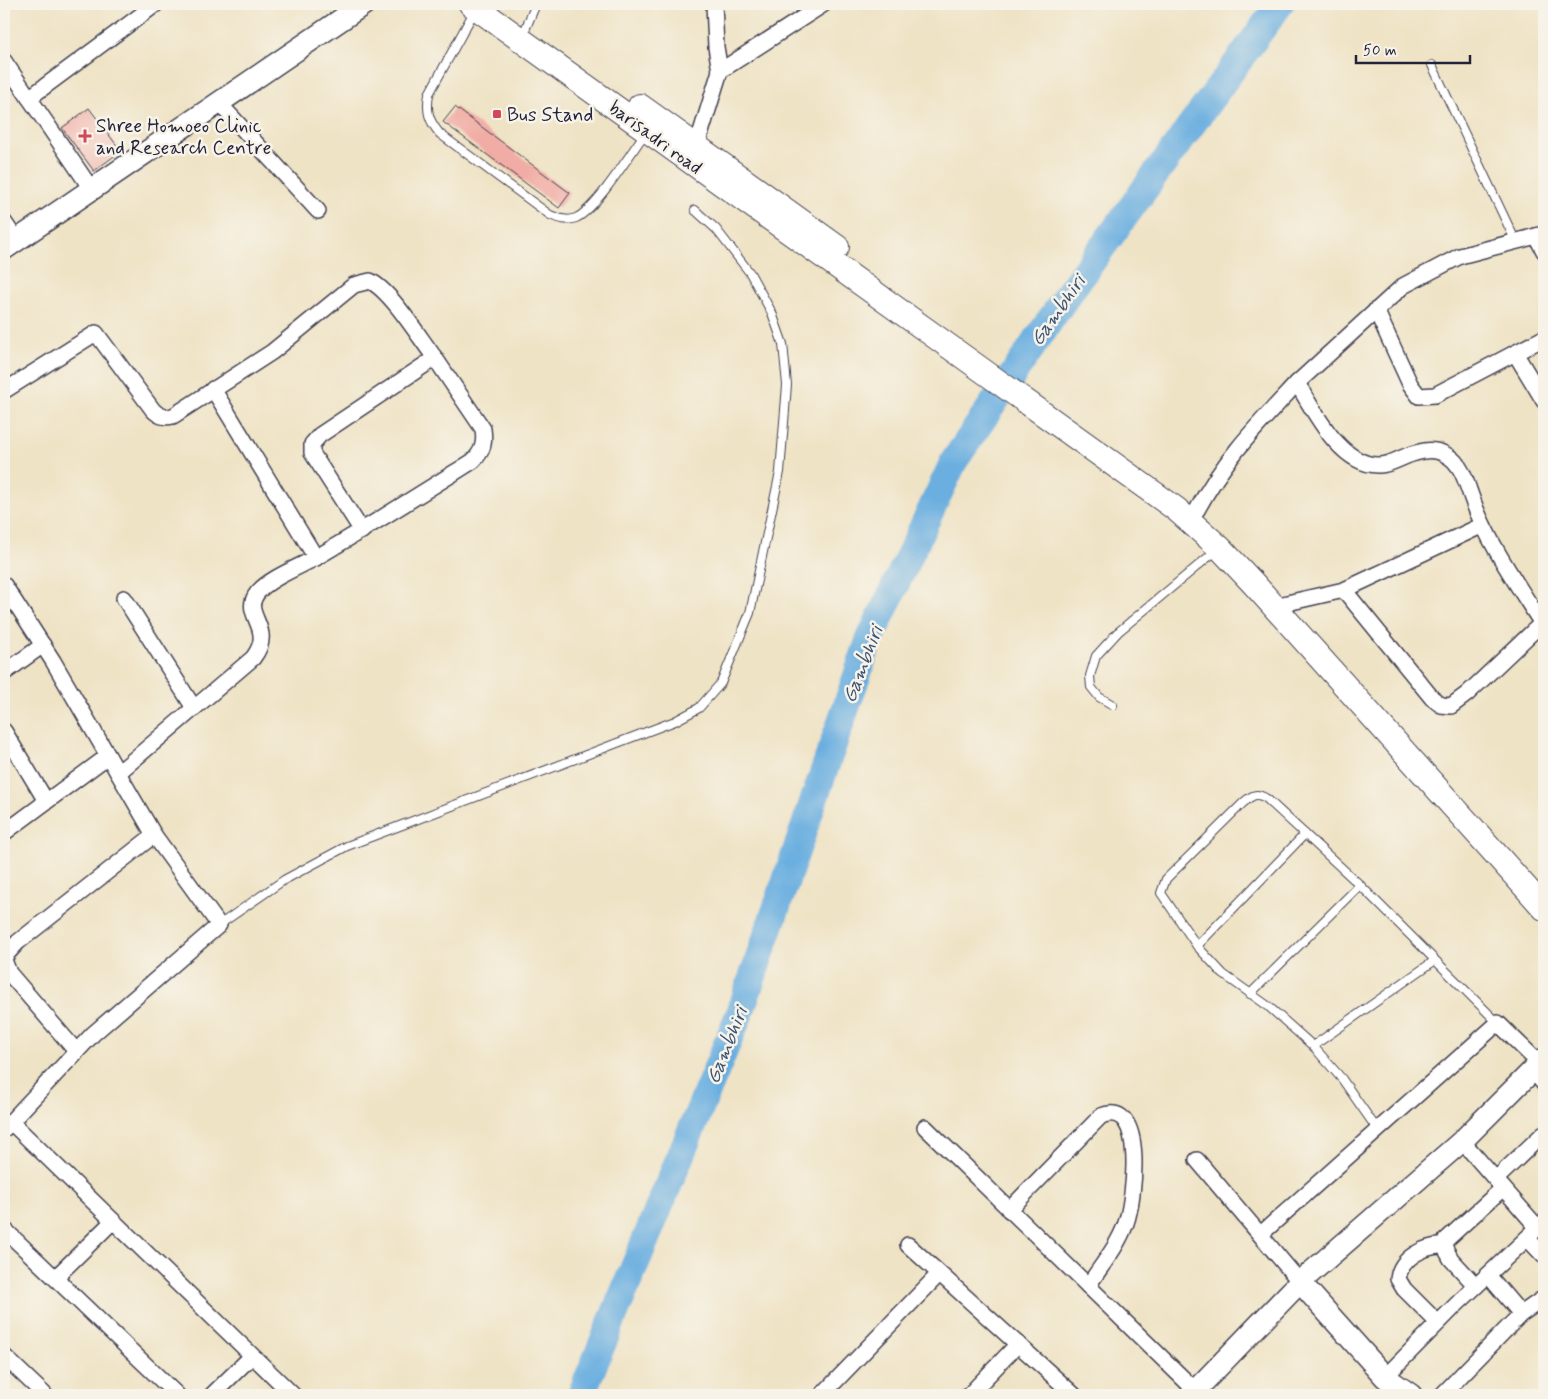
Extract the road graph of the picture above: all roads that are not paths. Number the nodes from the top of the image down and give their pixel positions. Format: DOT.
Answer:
graph roads {
  1 [pos="156,4"];
  2 [pos="364,4"];
  3 [pos="536,4"];
  4 [pos="714,4"];
  5 [pos="824,4"];
  6 [pos="480,5"];
  7 [pos="524,34"];
  8 [pos="4,61"];
  9 [pos="1432,65"];
  10 [pos="720,72"];
  11 [pos="29,98"];
  12 [pos="219,103"];
  13 [pos="651,124"];
  14 [pos="697,145"];
  15 [pos="721,173"];
  16 [pos="92,190"];
  17 [pos="695,210"];
  18 [pos="318,211"];
  19 [pos="4,222"];
  20 [pos="1540,235"];
  21 [pos="1516,242"];
  22 [pos="10,245"];
  23 [pos="1544,251"];
  24 [pos="1376,310"];
  25 [pos="1544,338"];
  26 [pos="1515,353"];
  27 [pos="435,358"];
  28 [pos="1297,383"];
  29 [pos="213,389"];
  30 [pos="4,391"];
  31 [pos="1544,401"];
  32 [pos="1197,510"];
  33 [pos="1483,525"];
  34 [pos="362,530"];
  35 [pos="1225,553"];
  36 [pos="316,558"];
  37 [pos="4,585"];
  38 [pos="1344,590"];
  39 [pos="124,598"];
  40 [pos="1274,606"];
  41 [pos="1543,625"];
  42 [pos="43,645"];
  43 [pos="4,673"];
  44 [pos="1113,705"];
  45 [pos="194,708"];
  46 [pos="4,731"];
  47 [pos="108,756"];
  48 [pos="118,773"];
  49 [pos="46,802"];
  50 [pos="4,833"];
  51 [pos="1304,834"];
  52 [pos="154,835"];
  53 [pos="1360,885"];
  54 [pos="1544,908"];
  55 [pos="219,925"];
  56 [pos="1197,946"];
  57 [pos="4,959"];
  58 [pos="1434,961"];
  59 [pos="1250,994"];
  60 [pos="1498,1023"];
  61 [pos="1314,1046"];
  62 [pos="76,1051"];
  63 [pos="1540,1070"];
  64 [pos="7,1126"];
  65 [pos="925,1127"];
  66 [pos="1377,1129"];
  67 [pos="1544,1133"];
  68 [pos="1462,1141"];
  69 [pos="1197,1160"];
  70 [pos="1499,1183"];
  71 [pos="1010,1210"];
  72 [pos="113,1221"];
  73 [pos="4,1229"];
  74 [pos="1536,1229"];
  75 [pos="1261,1234"];
  76 [pos="908,1245"];
  77 [pos="1444,1246"];
  78 [pos="1544,1256"];
  79 [pos="939,1274"];
  80 [pos="1488,1275"];
  81 [pos="55,1278"];
  82 [pos="1300,1282"];
  83 [pos="1088,1286"];
  84 [pos="1476,1286"];
  85 [pos="1544,1298"];
  86 [pos="1521,1314"];
  87 [pos="1438,1323"];
  88 [pos="1018,1344"];
  89 [pos="4,1356"];
  90 [pos="252,1356"];
  91 [pos="1399,1389"];
  92 [pos="1193,1393"];
  93 [pos="45,1395"];
  94 [pos="177,1395"];
  95 [pos="212,1395"];
  96 [pos="293,1395"];
  97 [pos="822,1395"];
  98 [pos="969,1395"];
  99 [pos="1074,1395"];
  100 [pos="1442,1395"];
  1 -- 11 [label="street"];
  2 -- 12 [label="street"];
  3 -- 7 [label="lane"];
  4 -- 10 [label="street"];
  5 -- 10 [label="street"];
  6 -- 7 [label="main road, barisadri road"];
  6 -- 13 [label="lane"];
  7 -- 13 [label="main road, barisadri road"];
  8 -- 11 [label="street"];
  9 -- 21 [label="lane"];
  10 -- 14 [label="street"];
  11 -- 16 [label="street"];
  12 -- 16 [label="street"];
  12 -- 18 [label="street"];
  13 -- 14 [label="main road, barisadri road"];
  13 -- 15 [label="main road, barisadri road"];
  14 -- 15 [label="main road, barisadri road"];
  15 -- 32 [label="main road"];
  15 -- 35 [label="main road"];
  16 -- 22 [label="street"];
  17 -- 55 [label="lane"];
  19 -- 22 [label="street"];
  20 -- 21 [label="street"];
  20 -- 23 [label="street"];
  21 -- 24 [label="street"];
  24 -- 26 [label="street"];
  24 -- 28 [label="street"];
  25 -- 26 [label="street"];
  26 -- 31 [label="street"];
  27 -- 29 [label="street"];
  27 -- 34 [label="street"];
  27 -- 34 [label="street"];
  28 -- 32 [label="street"];
  28 -- 33 [label="street"];
  29 -- 30 [label="street"];
  29 -- 36 [label="street"];
  32 -- 35 [label="main road"];
  33 -- 38 [label="street"];
  33 -- 41 [label="street"];
  34 -- 36 [label="street"];
  35 -- 40 [label="main road"];
  35 -- 44 [label="lane"];
  36 -- 45 [label="street"];
  37 -- 42 [label="street"];
  38 -- 40 [label="street"];
  38 -- 41 [label="street"];
  39 -- 45 [label="street"];
  40 -- 54 [label="main road"];
  42 -- 43 [label="street"];
  42 -- 47 [label="street"];
  45 -- 48 [label="street"];
  46 -- 49 [label="street"];
  47 -- 48 [label="street"];
  47 -- 49 [label="street"];
  48 -- 52 [label="street"];
  49 -- 50 [label="street"];
  51 -- 53 [label="lane"];
  51 -- 56 [label="lane"];
  51 -- 56 [label="lane"];
  52 -- 55 [label="street"];
  52 -- 57 [label="street"];
  53 -- 58 [label="lane"];
  53 -- 59 [label="lane"];
  55 -- 62 [label="street"];
  56 -- 59 [label="lane"];
  57 -- 62 [label="street"];
  58 -- 60 [label="lane"];
  58 -- 61 [label="lane"];
  59 -- 61 [label="lane"];
  60 -- 63 [label="street"];
  60 -- 66 [label="street"];
  61 -- 66 [label="lane"];
  62 -- 64 [label="street"];
  63 -- 68 [label="street"];
  64 -- 72 [label="street"];
  65 -- 71 [label="street"];
  66 -- 75 [label="street"];
  67 -- 70 [label="street"];
  68 -- 70 [label="street"];
  68 -- 82 [label="street"];
  69 -- 75 [label="street"];
  70 -- 74 [label="street"];
  70 -- 77 [label="street"];
  71 -- 83 [label="street"];
  71 -- 83 [label="street"];
  72 -- 81 [label="street"];
  72 -- 90 [label="street"];
  73 -- 81 [label="street"];
  74 -- 78 [label="street"];
  74 -- 80 [label="street"];
  75 -- 82 [label="street"];
  76 -- 79 [label="street"];
  77 -- 84 [label="street"];
  77 -- 87 [label="street"];
  79 -- 88 [label="street"];
  79 -- 97 [label="street"];
  80 -- 84 [label="street"];
  80 -- 86 [label="street"];
  81 -- 94 [label="street"];
  82 -- 91 [label="street"];
  82 -- 92 [label="street"];
  83 -- 92 [label="street"];
  84 -- 87 [label="street"];
  85 -- 86 [label="street"];
  86 -- 100 [label="street"];
  87 -- 91 [label="street"];
  88 -- 98 [label="street"];
  88 -- 99 [label="street"];
  89 -- 93 [label="street"];
  90 -- 95 [label="street"];
  90 -- 96 [label="street"];
}
